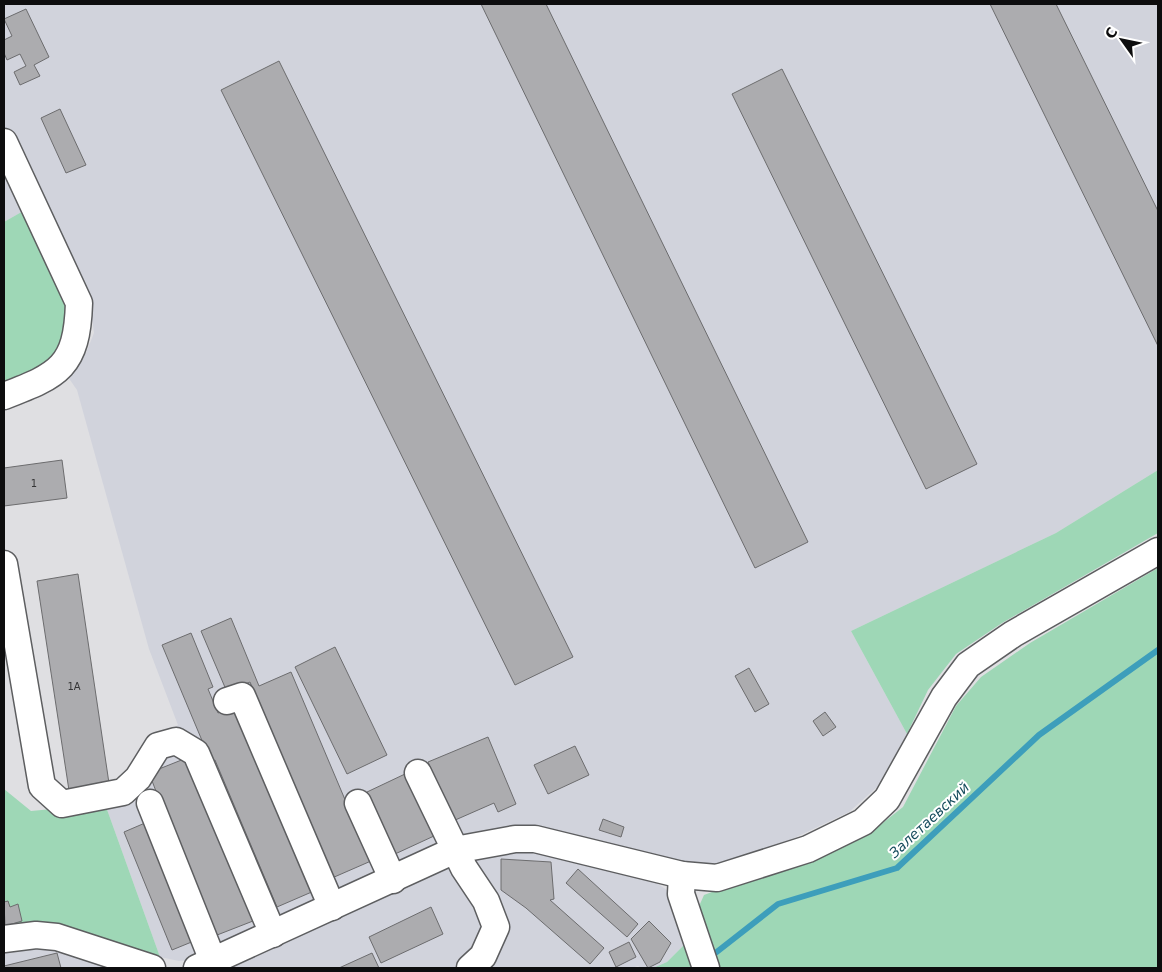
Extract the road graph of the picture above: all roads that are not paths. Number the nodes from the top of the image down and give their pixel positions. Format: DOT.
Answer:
graph roads {
  1 [pos="4,142"];
  2 [pos="4,396"];
  3 [pos="1158,551"];
  4 [pos="4,564"];
  5 [pos="227,701"];
  6 [pos="418,773"];
  7 [pos="150,803"];
  8 [pos="358,803"];
  9 [pos="455,850"];
  10 [pos="682,875"];
  11 [pos="393,880"];
  12 [pos="332,907"];
  13 [pos="273,934"];
  14 [pos="4,939"];
  15 [pos="205,965"];
  16 [pos="152,968"];
  17 [pos="470,968"];
  18 [pos="706,968"];
  1 -- 2 [label="street"];
  3 -- 10 [label="street"];
  4 -- 13 [label="street"];
  5 -- 12 [label="street"];
  6 -- 9 [label="street"];
  7 -- 15 [label="street"];
  8 -- 11 [label="street"];
  9 -- 10 [label="street"];
  9 -- 11 [label="street"];
  9 -- 17 [label="street"];
  10 -- 18 [label="street"];
  11 -- 12 [label="street"];
  12 -- 13 [label="street"];
  13 -- 15 [label="street"];
  14 -- 16 [label="street"];
}
